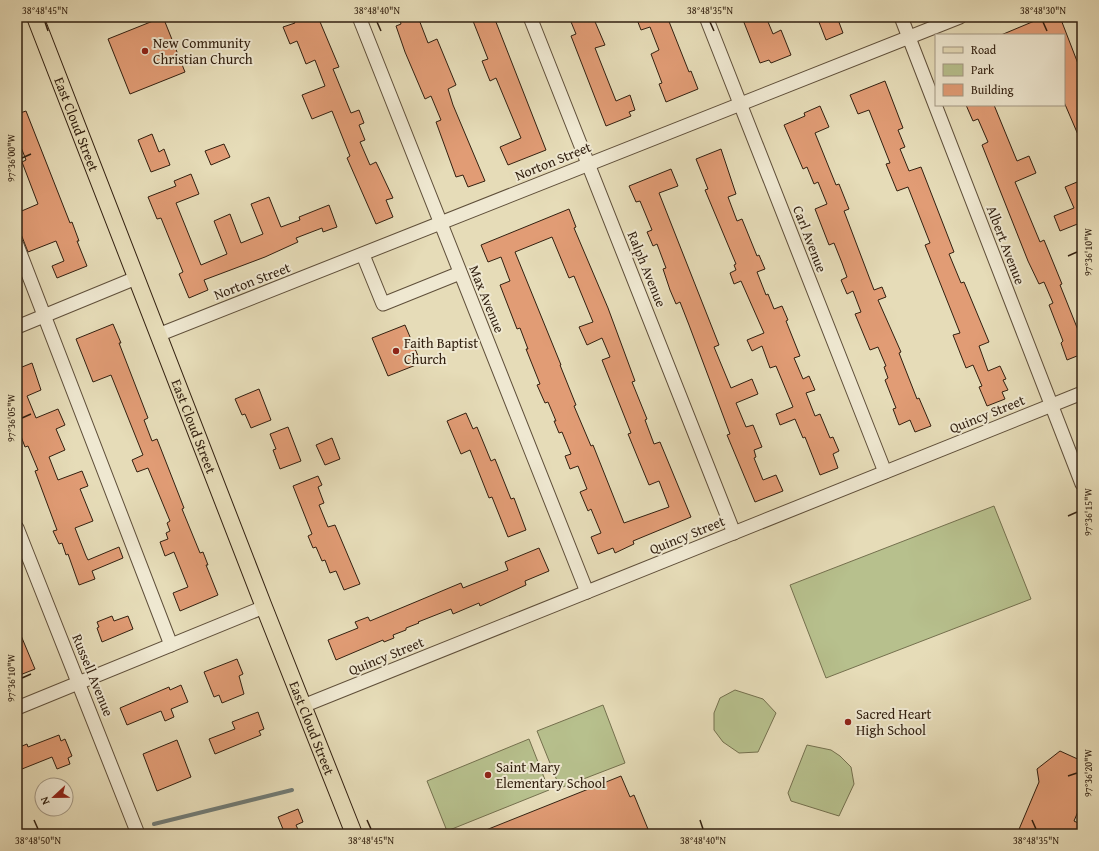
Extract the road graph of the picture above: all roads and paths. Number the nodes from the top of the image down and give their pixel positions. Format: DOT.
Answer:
graph roads {
  1 [pos="35,17"];
  2 [pos="359,17"];
  3 [pos="530,17"];
  4 [pos="706,17"];
  5 [pos="901,17"];
  6 [pos="960,17"];
  7 [pos="909,38"];
  8 [pos="740,104"];
  9 [pos="935,105"];
  10 [pos="935,106"];
  11 [pos="588,164"];
  12 [pos="440,224"];
  13 [pos="17,245"];
  14 [pos="363,255"];
  15 [pos="460,273"];
  16 [pos="136,278"];
  17 [pos="44,316"];
  18 [pos="17,327"];
  19 [pos="158,335"];
  20 [pos="1082,393"];
  21 [pos="1051,405"];
  22 [pos="885,472"];
  23 [pos="1082,484"];
  24 [pos="17,528"];
  25 [pos="734,533"];
  26 [pos="587,592"];
  27 [pos="264,607"];
  28 [pos="171,646"];
  29 [pos="79,683"];
  30 [pos="303,706"];
  31 [pos="17,708"];
  32 [pos="138,834"];
  33 [pos="354,834"];
  1 -- 16 [label="main road, East Cloud Street"];
  2 -- 12 [label="street, Max Avenue"];
  3 -- 11 [label="street, Ralph Avenue"];
  4 -- 8 [label="street, Carl Avenue"];
  5 -- 7 [label="street, Albert Avenue"];
  6 -- 7 [label="street, Norton Street"];
  7 -- 8 [label="street, Norton Street"];
  7 -- 9 [label="street, Albert Avenue"];
  8 -- 11 [label="street, Norton Street"];
  8 -- 22 [label="street, Carl Avenue"];
  10 -- 21 [label="street, Albert Avenue"];
  11 -- 12 [label="street, Norton Street"];
  11 -- 25 [label="street, Ralph Avenue"];
  12 -- 14 [label="street, Norton Street"];
  12 -- 15 [label="street, Max Avenue"];
  13 -- 17 [label="street"];
  14 -- 15 [label="street"];
  14 -- 19 [label="street, Norton Street"];
  15 -- 26 [label="street, Max Avenue"];
  16 -- 17 [label="street"];
  16 -- 19 [label="main road, East Cloud Street"];
  17 -- 18 [label="street"];
  17 -- 28 [label="street"];
  19 -- 27 [label="main road, East Cloud Street"];
  20 -- 21 [label="street, Quincy Street"];
  21 -- 22 [label="street, Quincy Street"];
  21 -- 23 [label="street, Albert Avenue"];
  22 -- 25 [label="street, Quincy Street"];
  24 -- 29 [label="street, Russell Avenue"];
  25 -- 26 [label="street, Quincy Street"];
  26 -- 30 [label="street, Quincy Street"];
  27 -- 28 [label="street"];
  27 -- 30 [label="main road, East Cloud Street"];
  28 -- 29 [label="street"];
  29 -- 31 [label="street"];
  29 -- 32 [label="street, Russell Avenue"];
  30 -- 33 [label="main road, East Cloud Street"];
}
